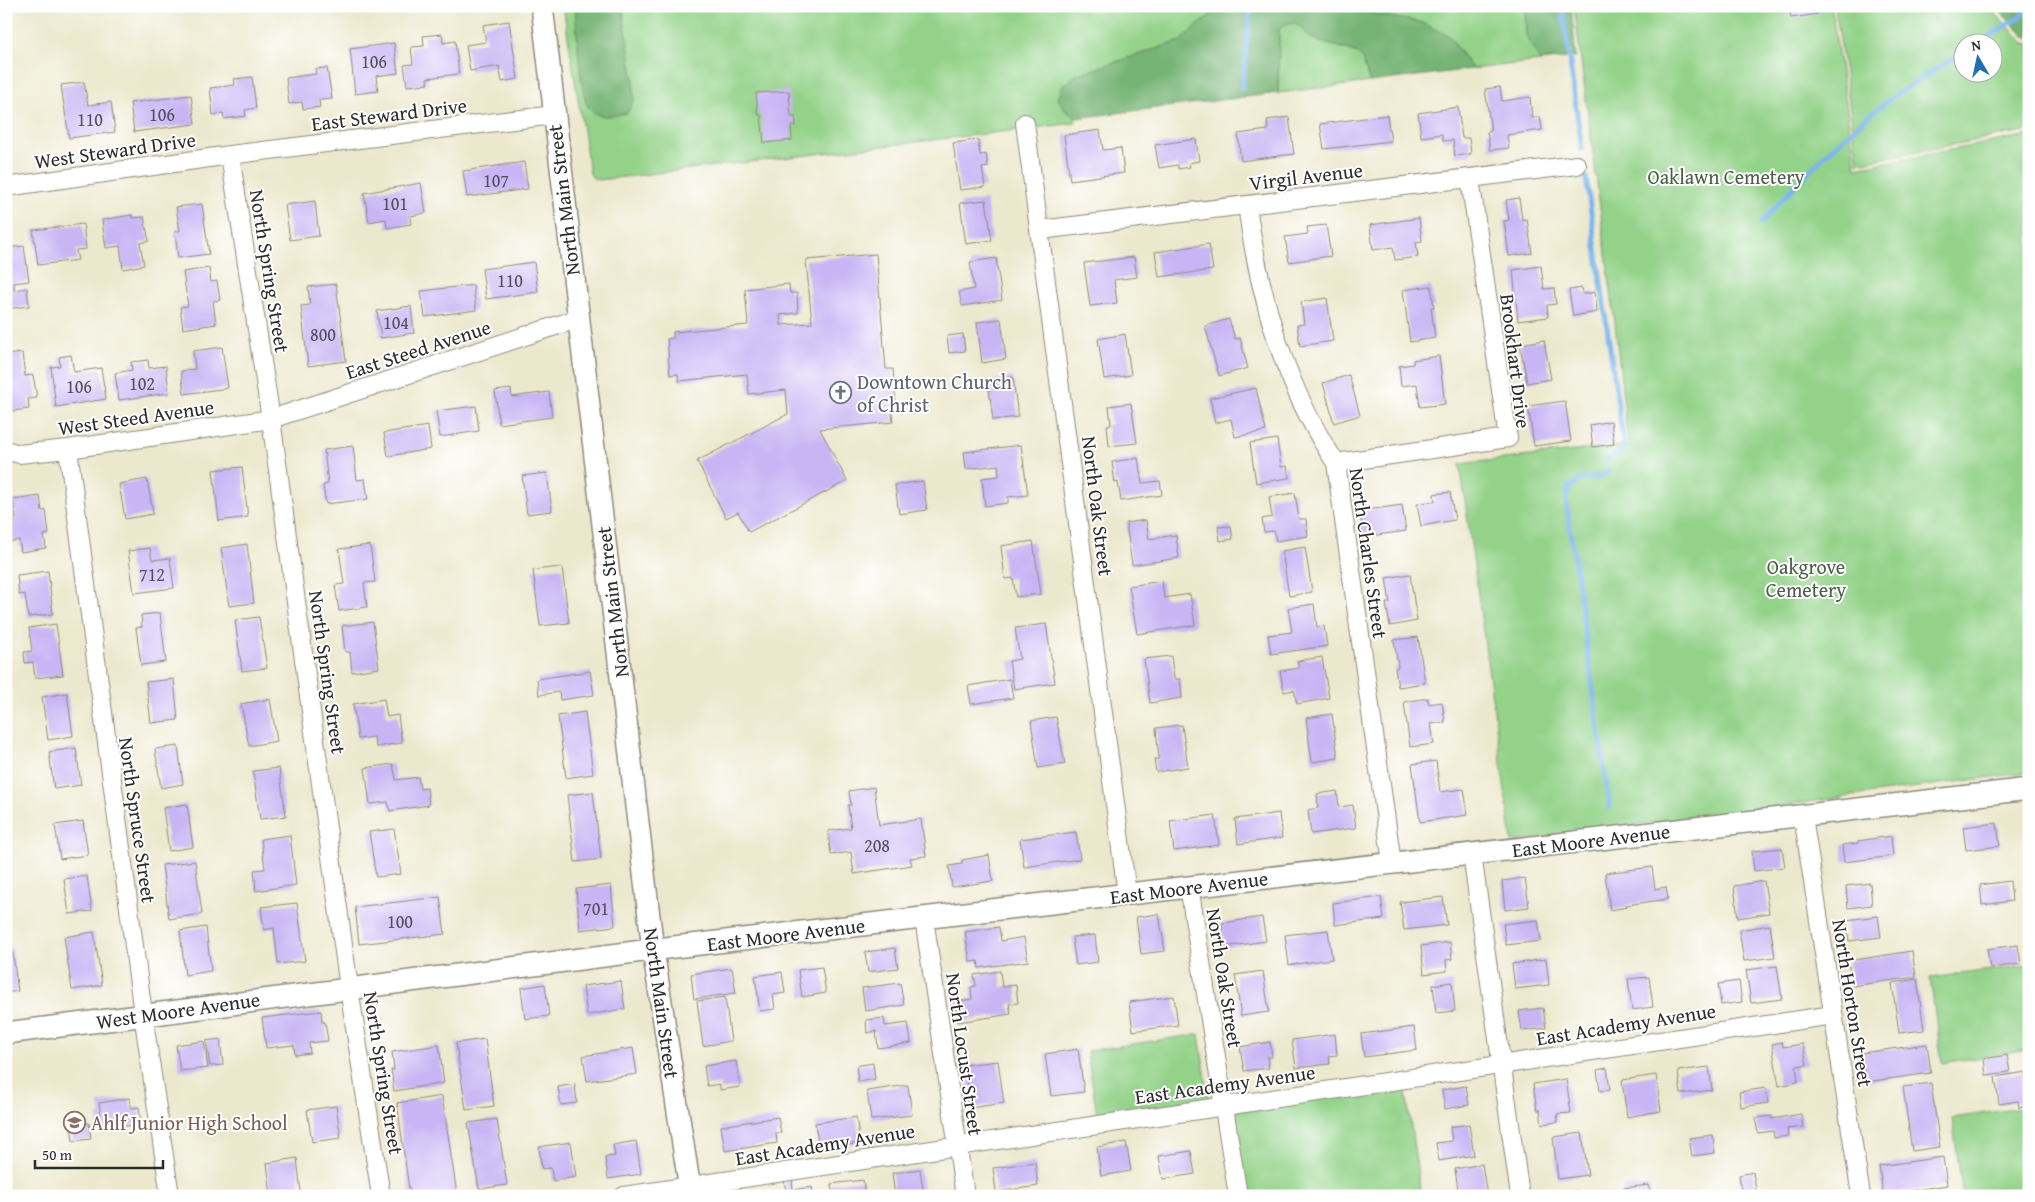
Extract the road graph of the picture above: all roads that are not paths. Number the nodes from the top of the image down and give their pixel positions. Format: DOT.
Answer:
graph roads {
  1 [pos="542,6"];
  2 [pos="554,115"];
  3 [pos="1025,123"];
  4 [pos="230,154"];
  5 [pos="1577,165"];
  6 [pos="1470,179"];
  7 [pos="6,187"];
  8 [pos="1247,204"];
  9 [pos="1040,230"];
  10 [pos="578,319"];
  11 [pos="271,419"];
  12 [pos="68,449"];
  13 [pos="6,450"];
  14 [pos="1336,463"];
  15 [pos="2029,789"];
  16 [pos="1803,816"];
  17 [pos="1472,854"];
  18 [pos="1392,863"];
  19 [pos="1190,886"];
  20 [pos="1127,894"];
  21 [pos="924,918"];
  22 [pos="653,950"];
  23 [pos="349,988"];
  24 [pos="143,1014"];
  25 [pos="1833,1015"];
  26 [pos="6,1033"];
  27 [pos="1502,1064"];
  28 [pos="1224,1106"];
  29 [pos="958,1146"];
  30 [pos="691,1191"];
  31 [pos="170,1196"];
  32 [pos="381,1196"];
  33 [pos="624,1196"];
  34 [pos="965,1196"];
  35 [pos="1238,1196"];
  36 [pos="1520,1196"];
  37 [pos="1861,1196"];
  1 -- 2 [label="street, North Main Street"];
  2 -- 4 [label="street, East Steward Drive"];
  2 -- 10 [label="street, North Main Street"];
  3 -- 9 [label="street, North Oak Street"];
  4 -- 7 [label="street, West Steward Drive"];
  4 -- 11 [label="street, North Spring Street"];
  5 -- 6 [label="street, Virgil Avenue"];
  6 -- 8 [label="street, Virgil Avenue"];
  6 -- 14 [label="street, Brookhart Drive"];
  8 -- 9 [label="street, Virgil Avenue"];
  8 -- 14 [label="street, North Charles Street"];
  9 -- 20 [label="street, North Oak Street"];
  10 -- 11 [label="street, East Steed Avenue"];
  10 -- 22 [label="street, North Main Street"];
  11 -- 12 [label="street, West Steed Avenue"];
  11 -- 23 [label="street, North Spring Street"];
  12 -- 13 [label="street, West Steed Avenue"];
  12 -- 24 [label="street, North Spruce Street"];
  14 -- 18 [label="street, North Charles Street"];
  15 -- 16 [label="street, East Moore Avenue"];
  16 -- 17 [label="street, East Moore Avenue"];
  16 -- 25 [label="street, North Horton Street"];
  17 -- 18 [label="street, East Moore Avenue"];
  17 -- 27 [label="street"];
  18 -- 19 [label="street, East Moore Avenue"];
  19 -- 20 [label="street, East Moore Avenue"];
  19 -- 28 [label="street, North Oak Street"];
  20 -- 21 [label="street, East Moore Avenue"];
  21 -- 22 [label="street, East Moore Avenue"];
  21 -- 29 [label="street, North Locust Street"];
  22 -- 23 [label="street, East Moore Avenue"];
  22 -- 30 [label="street, North Main Street"];
  23 -- 24 [label="street, West Moore Avenue"];
  23 -- 32 [label="street, North Spring Street"];
  24 -- 26 [label="street, West Moore Avenue"];
  24 -- 31 [label="street, North Spruce Street"];
  25 -- 27 [label="street, East Academy Avenue"];
  25 -- 37 [label="street, North Horton Street"];
  27 -- 28 [label="street, East Academy Avenue"];
  27 -- 36 [label="street"];
  28 -- 29 [label="street, East Academy Avenue"];
  28 -- 35 [label="street, North Oak Street"];
  29 -- 30 [label="street, East Academy Avenue"];
  29 -- 34 [label="street, North Locust Street"];
  30 -- 33 [label="street, East Academy Avenue"];
}
